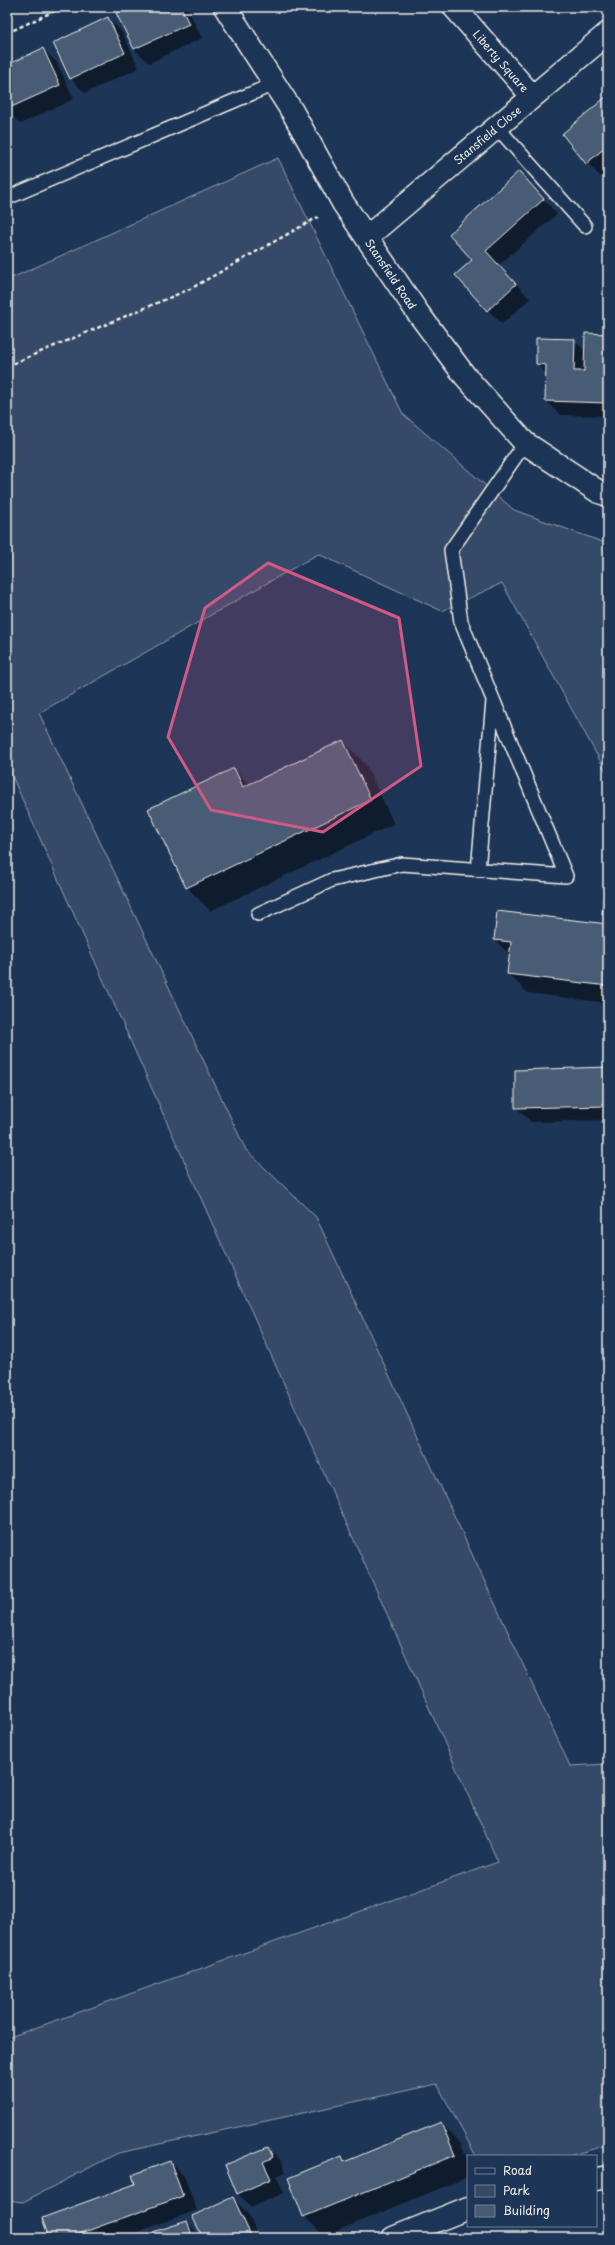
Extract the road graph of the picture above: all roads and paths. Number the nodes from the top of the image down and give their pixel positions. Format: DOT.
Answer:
graph roads {
  1 [pos="63,7"];
  2 [pos="225,7"];
  3 [pos="454,7"];
  4 [pos="7,33"];
  5 [pos="608,33"];
  6 [pos="274,84"];
  7 [pos="532,96"];
  8 [pos="496,126"];
  9 [pos="7,198"];
  10 [pos="343,203"];
  11 [pos="585,226"];
  12 [pos="366,238"];
  13 [pos="7,366"];
  14 [pos="525,442"];
  15 [pos="608,496"];
  16 [pos="493,699"];
  17 [pos="478,870"];
  18 [pos="258,914"];
  19 [pos="608,2177"];
  20 [pos="597,2179"];
  21 [pos="467,2208"];
  22 [pos="393,2238"];
  1 -- 4 [label="path"];
  2 -- 6 [label="street, Stansfield Road"];
  3 -- 7 [label="street, Liberty Square"];
  5 -- 7 [label="street, Stansfield Close"];
  6 -- 9 [label="lane"];
  6 -- 10 [label="street, Stansfield Road"];
  7 -- 8 [label="street, Stansfield Close"];
  8 -- 11 [label="lane"];
  8 -- 12 [label="street, Stansfield Close"];
  10 -- 12 [label="street, Stansfield Road"];
  10 -- 13 [label="path"];
  12 -- 14 [label="street, Stansfield Road"];
  14 -- 15 [label="street, Stansfield Road"];
  14 -- 16 [label="lane"];
  16 -- 17 [label="lane"];
  16 -- 17 [label="lane"];
  17 -- 18 [label="lane"];
  19 -- 20 [label="street"];
  21 -- 22 [label="street"];
}
